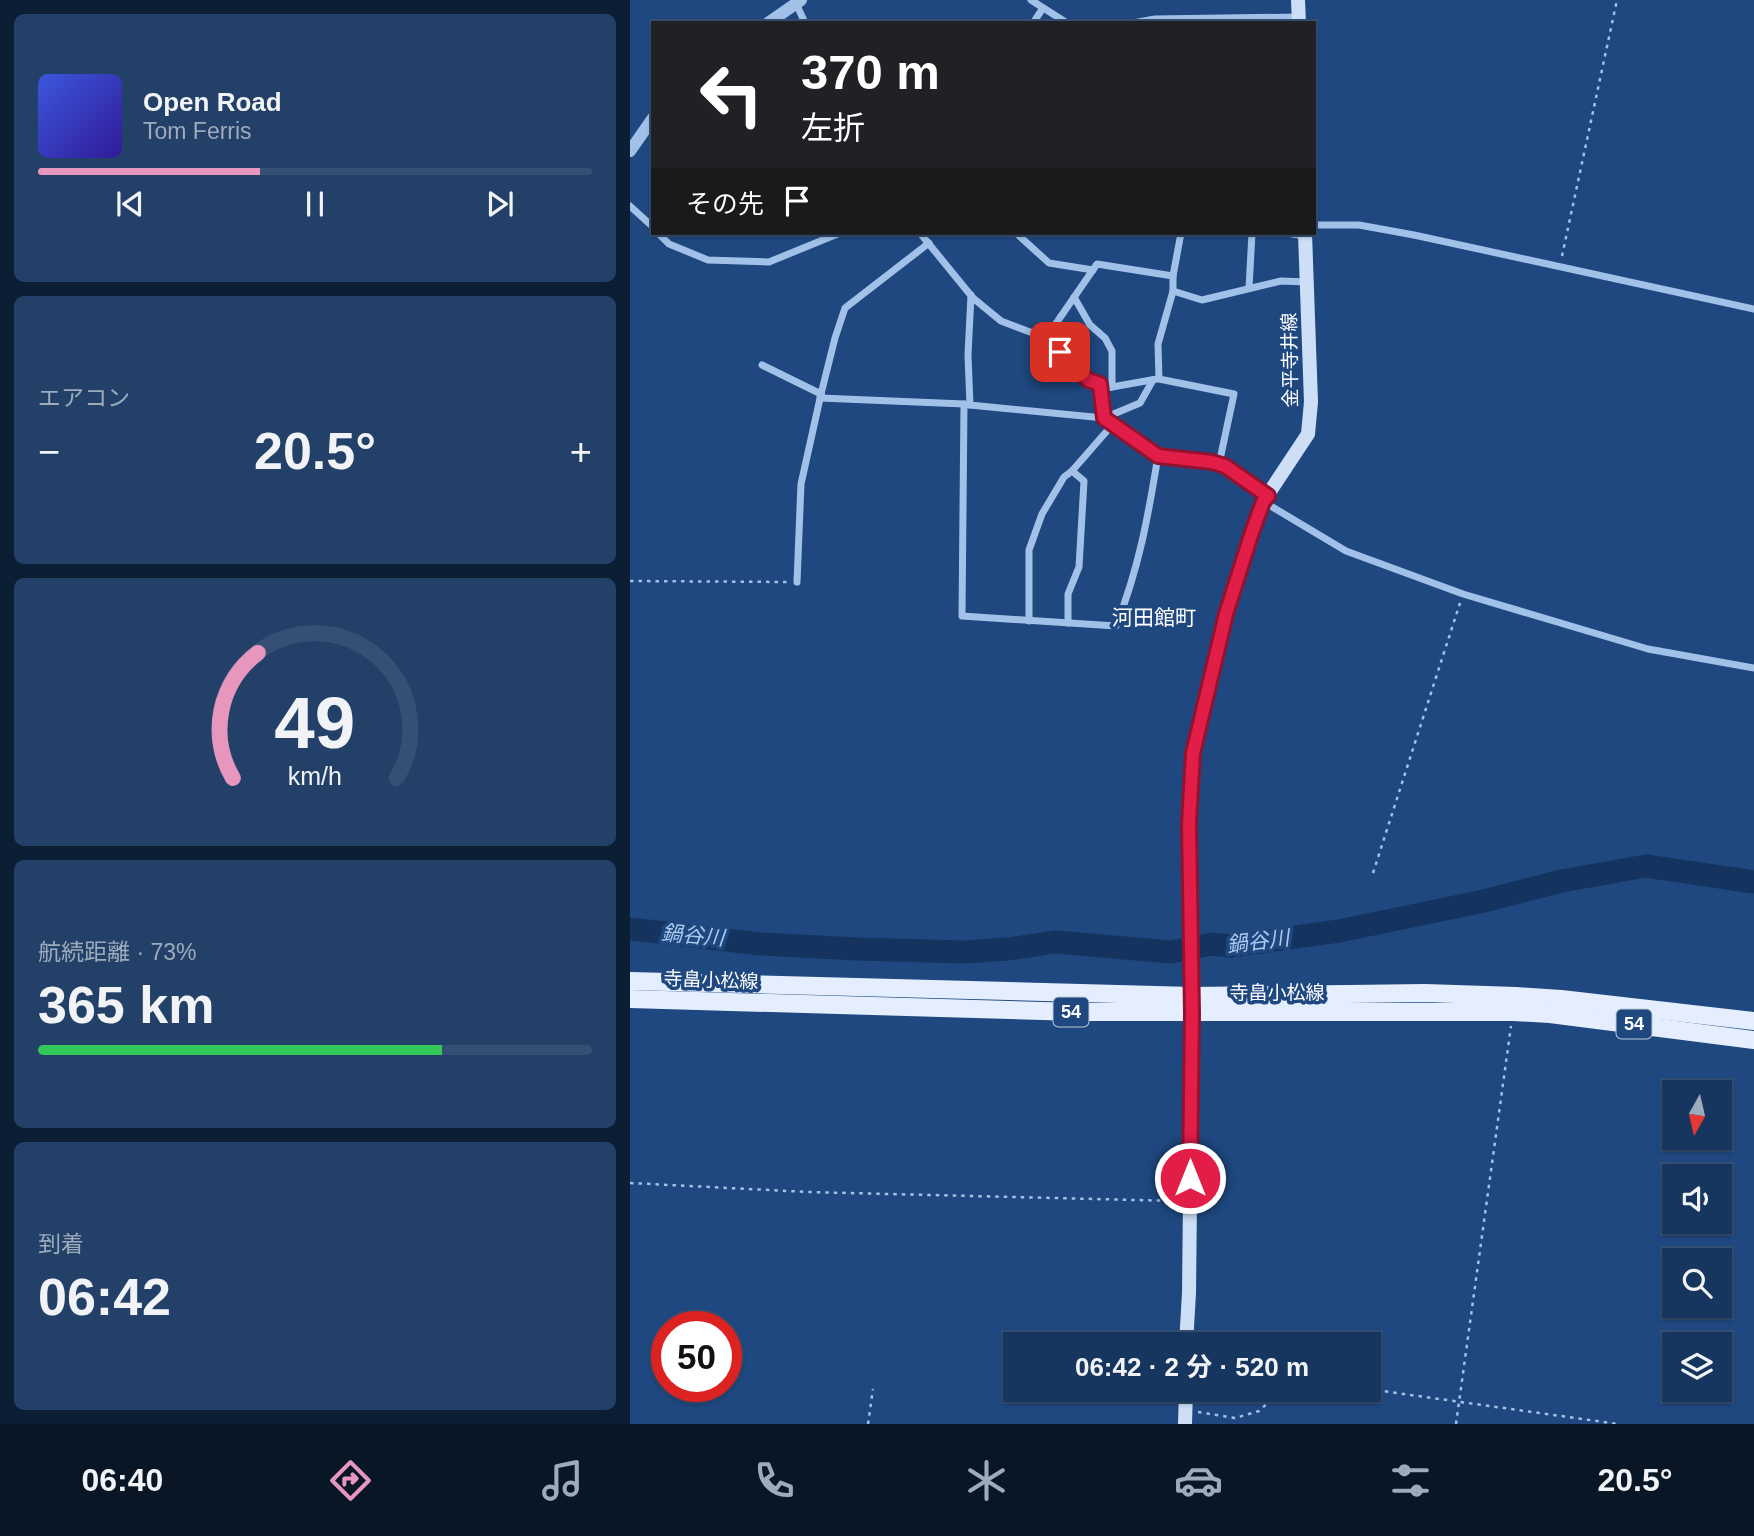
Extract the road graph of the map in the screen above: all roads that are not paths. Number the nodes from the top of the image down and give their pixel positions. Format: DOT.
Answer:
graph roads {
  1 [pos="1031,0"];
  2 [pos="1298,0"];
  3 [pos="797,2"];
  4 [pos="1043,8"];
  5 [pos="1298,20"];
  6 [pos="771,21"];
  7 [pos="804,21"];
  8 [pos="1034,21"];
  9 [pos="1066,21"];
  10 [pos="1144,21"];
  11 [pos="1224,21"];
  12 [pos="651,121"];
  13 [pos="630,151"];
  14 [pos="630,206"];
  15 [pos="651,225"];
  16 [pos="1316,230"];
  17 [pos="660,235"];
  18 [pos="836,235"];
  19 [pos="922,235"];
  20 [pos="1018,235"];
  21 [pos="1182,235"];
  22 [pos="1252,235"];
  23 [pos="1308,235"];
  24 [pos="929,243"];
  25 [pos="1093,270"];
  26 [pos="1173,276"];
  27 [pos="1307,282"];
  28 [pos="1249,288"];
  29 [pos="1173,291"];
  30 [pos="971,295"];
  31 [pos="1074,298"];
  32 [pos="1754,309"];
  33 [pos="1046,338"];
  34 [pos="762,365"];
  35 [pos="1156,379"];
  36 [pos="1112,387"];
  37 [pos="1100,389"];
  38 [pos="820,396"];
  39 [pos="967,405"];
  40 [pos="1104,418"];
  41 [pos="1113,424"];
  42 [pos="1158,456"];
  43 [pos="1219,464"];
  44 [pos="1072,471"];
  45 [pos="1265,499"];
  46 [pos="797,582"];
  47 [pos="1029,621"];
  48 [pos="1068,623"];
  49 [pos="1754,668"];
  50 [pos="630,981"];
  51 [pos="630,999"];
  52 [pos="1192,1005"];
  53 [pos="1754,1021"];
  54 [pos="1754,1040"];
  55 [pos="1186,1332"];
  56 [pos="1187,1402"];
  57 [pos="1185,1424"];
  1 -- 4 [label="street"];
  2 -- 5 [label="main road"];
  3 -- 6 [label="street"];
  3 -- 7 [label="street"];
  4 -- 8 [label="street"];
  4 -- 9 [label="street"];
  5 -- 11 [label="street"];
  10 -- 11 [label="street"];
  12 -- 13 [label="street"];
  14 -- 15 [label="street"];
  16 -- 32 [label="street"];
  17 -- 18 [label="street"];
  19 -- 24 [label="street"];
  20 -- 25 [label="street"];
  21 -- 26 [label="street"];
  22 -- 28 [label="street"];
  23 -- 27 [label="main road, 金平寺井線"];
  24 -- 30 [label="street"];
  24 -- 38 [label="street"];
  25 -- 26 [label="street"];
  25 -- 31 [label="street"];
  26 -- 29 [label="street"];
  27 -- 28 [label="street"];
  27 -- 45 [label="main road, 金平寺井線"];
  28 -- 29 [label="street"];
  29 -- 35 [label="street"];
  30 -- 33 [label="street"];
  30 -- 39 [label="street"];
  31 -- 33 [label="street"];
  31 -- 36 [label="street"];
  33 -- 37 [label="street"];
  34 -- 38 [label="street"];
  35 -- 36 [label="street"];
  35 -- 40 [label="street"];
  35 -- 43 [label="street"];
  36 -- 37 [label="street"];
  37 -- 40 [label="street"];
  38 -- 39 [label="street"];
  38 -- 46 [label="street"];
  39 -- 40 [label="street"];
  39 -- 47 [label="street"];
  40 -- 41 [label="street"];
  41 -- 42 [label="street"];
  41 -- 44 [label="street"];
  42 -- 43 [label="street"];
  42 -- 48 [label="street"];
  43 -- 45 [label="street"];
  44 -- 47 [label="street"];
  44 -- 48 [label="street"];
  45 -- 49 [label="street"];
  45 -- 52 [label="main road, 金平寺井線"];
  47 -- 48 [label="street"];
  50 -- 52 [label="main road, 寺畠小松線 / 54"];
  51 -- 52 [label="main road, 寺畠小松線 / 54"];
  52 -- 53 [label="main road, 寺畠小松線 / 54"];
  52 -- 54 [label="main road, 寺畠小松線 / 54"];
  52 -- 55 [label="main road, 金平寺井線"];
  56 -- 57 [label="main road"];
}
